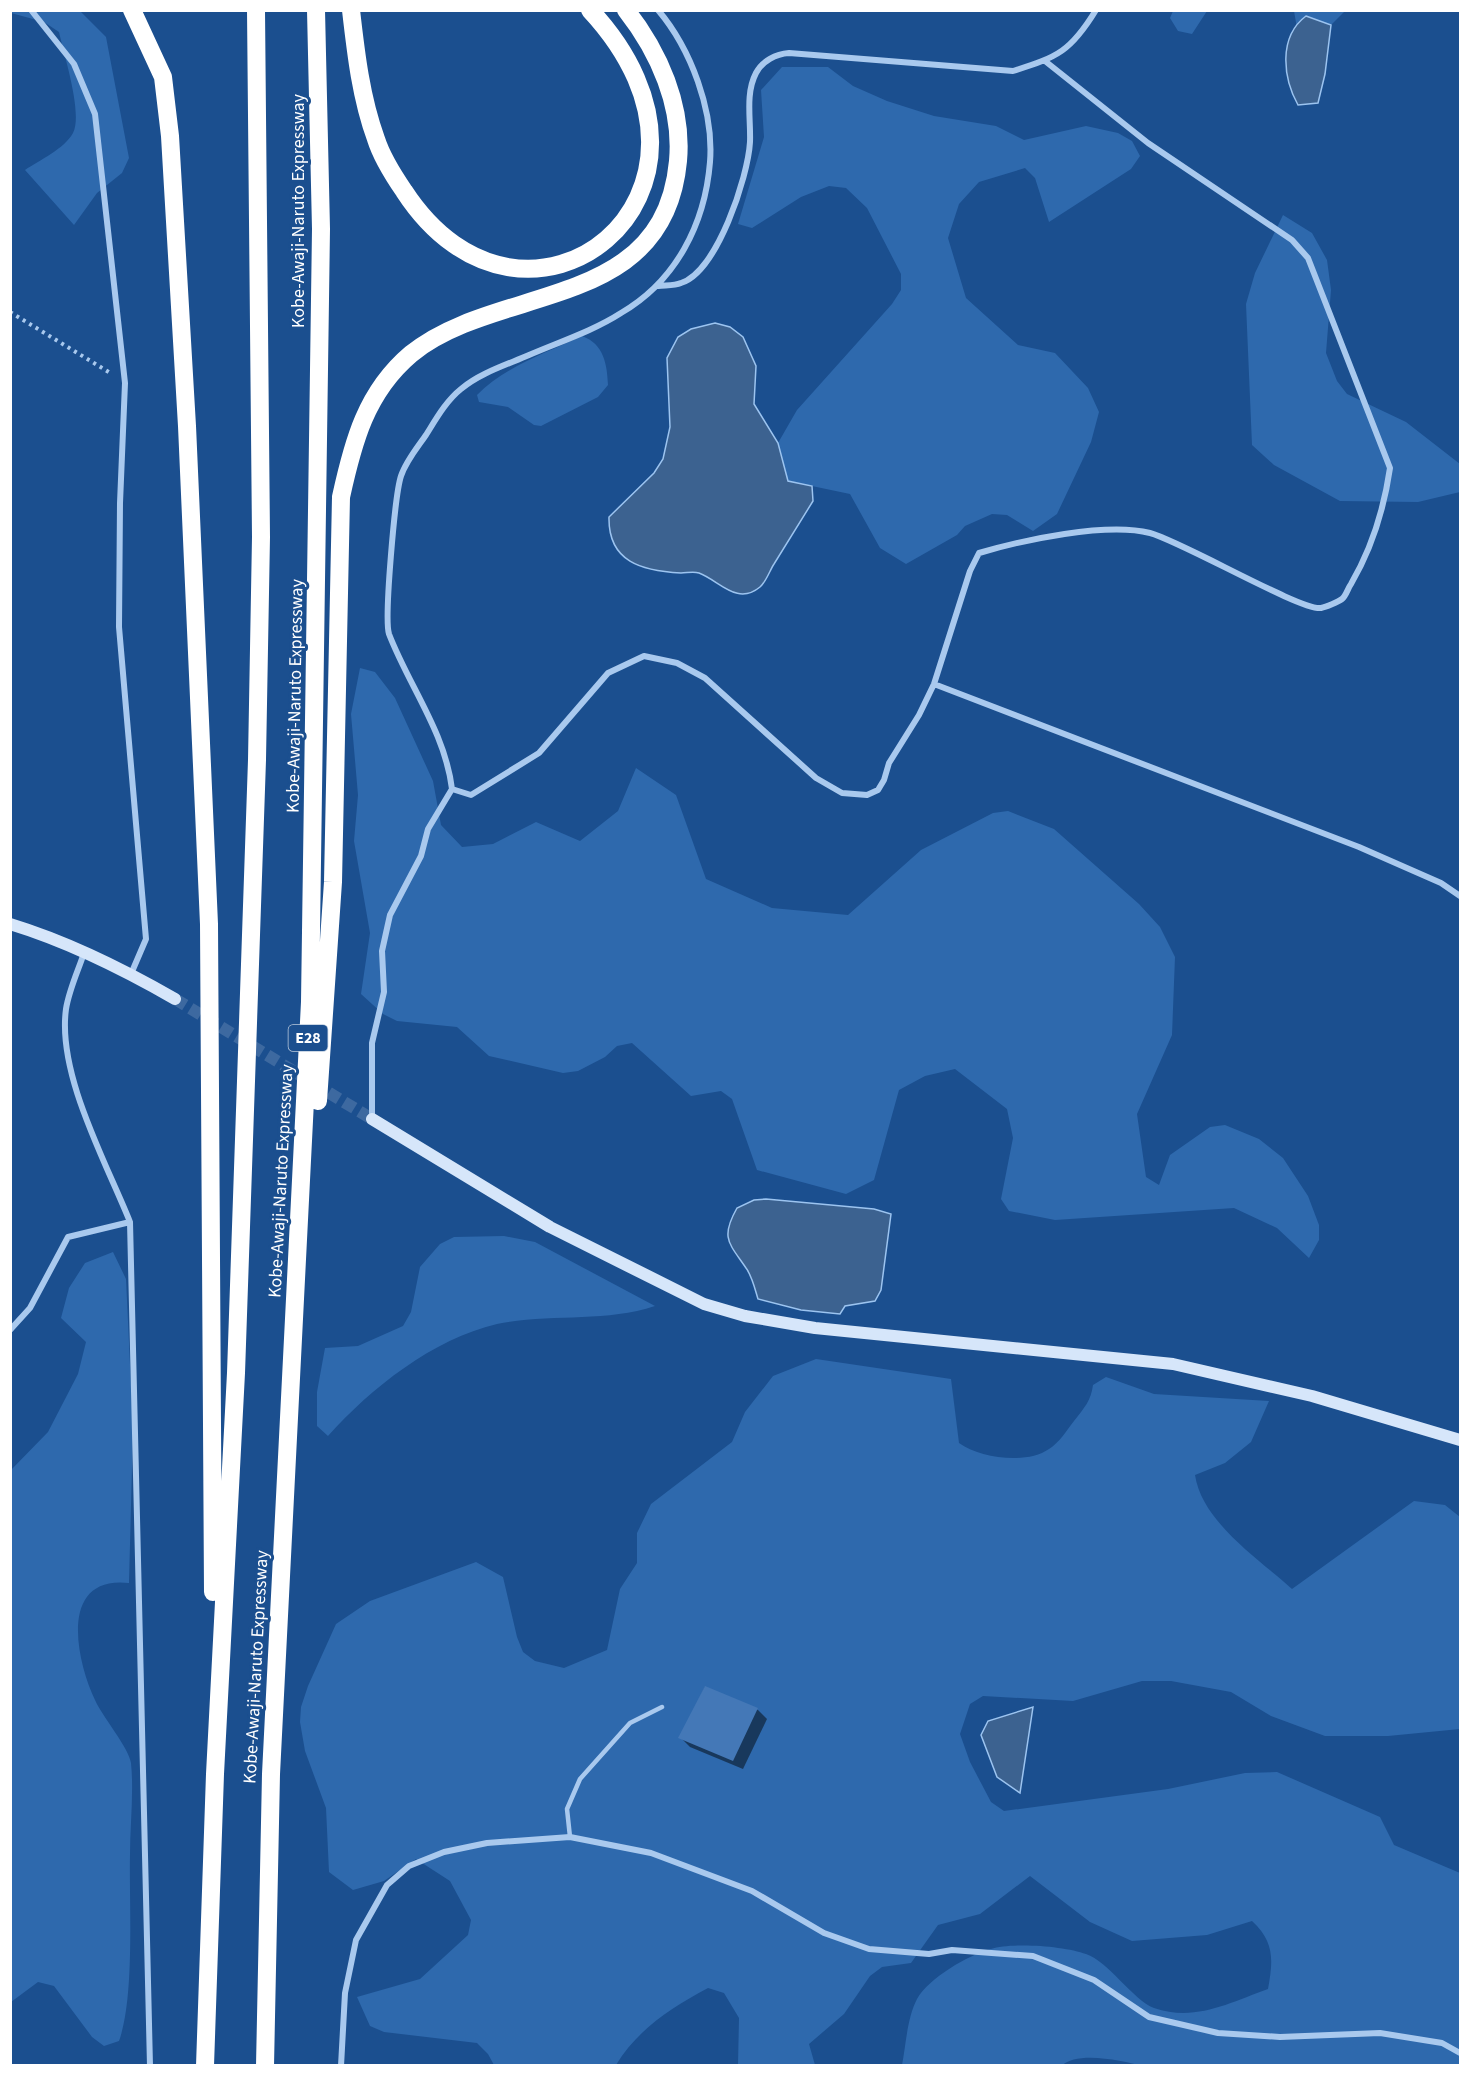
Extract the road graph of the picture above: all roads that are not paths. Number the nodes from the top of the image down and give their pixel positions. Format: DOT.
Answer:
graph roads {
  1 [pos="31,10"];
  2 [pos="132,10"];
  3 [pos="256,10"];
  4 [pos="316,10"];
  5 [pos="351,10"];
  6 [pos="590,10"];
  7 [pos="626,10"];
  8 [pos="658,10"];
  9 [pos="1096,10"];
  10 [pos="1046,61"];
  11 [pos="658,285"];
  12 [pos="934,684"];
  13 [pos="452,789"];
  14 [pos="1461,896"];
  15 [pos="10,924"];
  16 [pos="85,952"];
  17 [pos="131,974"];
  18 [pos="175,999"];
  19 [pos="372,1119"];
  20 [pos="130,1222"];
  21 [pos="296,1329"];
  22 [pos="10,1330"];
  23 [pos="1461,1440"];
  24 [pos="662,1707"];
  25 [pos="215,1774"];
  26 [pos="570,1837"];
  27 [pos="1461,2053"];
  28 [pos="150,2066"];
  29 [pos="205,2066"];
  30 [pos="265,2066"];
  31 [pos="341,2066"];
  1 -- 17 [label="street"];
  2 -- 25 [label="highway"];
  3 -- 25 [label="highway, Kobe-Awaji-Naruto Expressway"];
  4 -- 21 [label="highway, Kobe-Awaji-Naruto Expressway / E28"];
  5 -- 6 [label="highway"];
  7 -- 21 [label="highway"];
  8 -- 11 [label="street"];
  9 -- 10 [label="street"];
  10 -- 11 [label="street"];
  10 -- 12 [label="street"];
  11 -- 13 [label="street"];
  12 -- 13 [label="street"];
  12 -- 14 [label="street"];
  13 -- 19 [label="street"];
  15 -- 16 [label="street"];
  16 -- 17 [label="street"];
  16 -- 20 [label="street"];
  17 -- 18 [label="street"];
  19 -- 23 [label="street"];
  20 -- 22 [label="street"];
  20 -- 28 [label="street"];
  21 -- 30 [label="highway, Kobe-Awaji-Naruto Expressway / E28"];
  24 -- 26 [label="lane"];
  25 -- 29 [label="highway, Kobe-Awaji-Naruto Expressway"];
  26 -- 27 [label="street"];
  26 -- 31 [label="street"];
}
